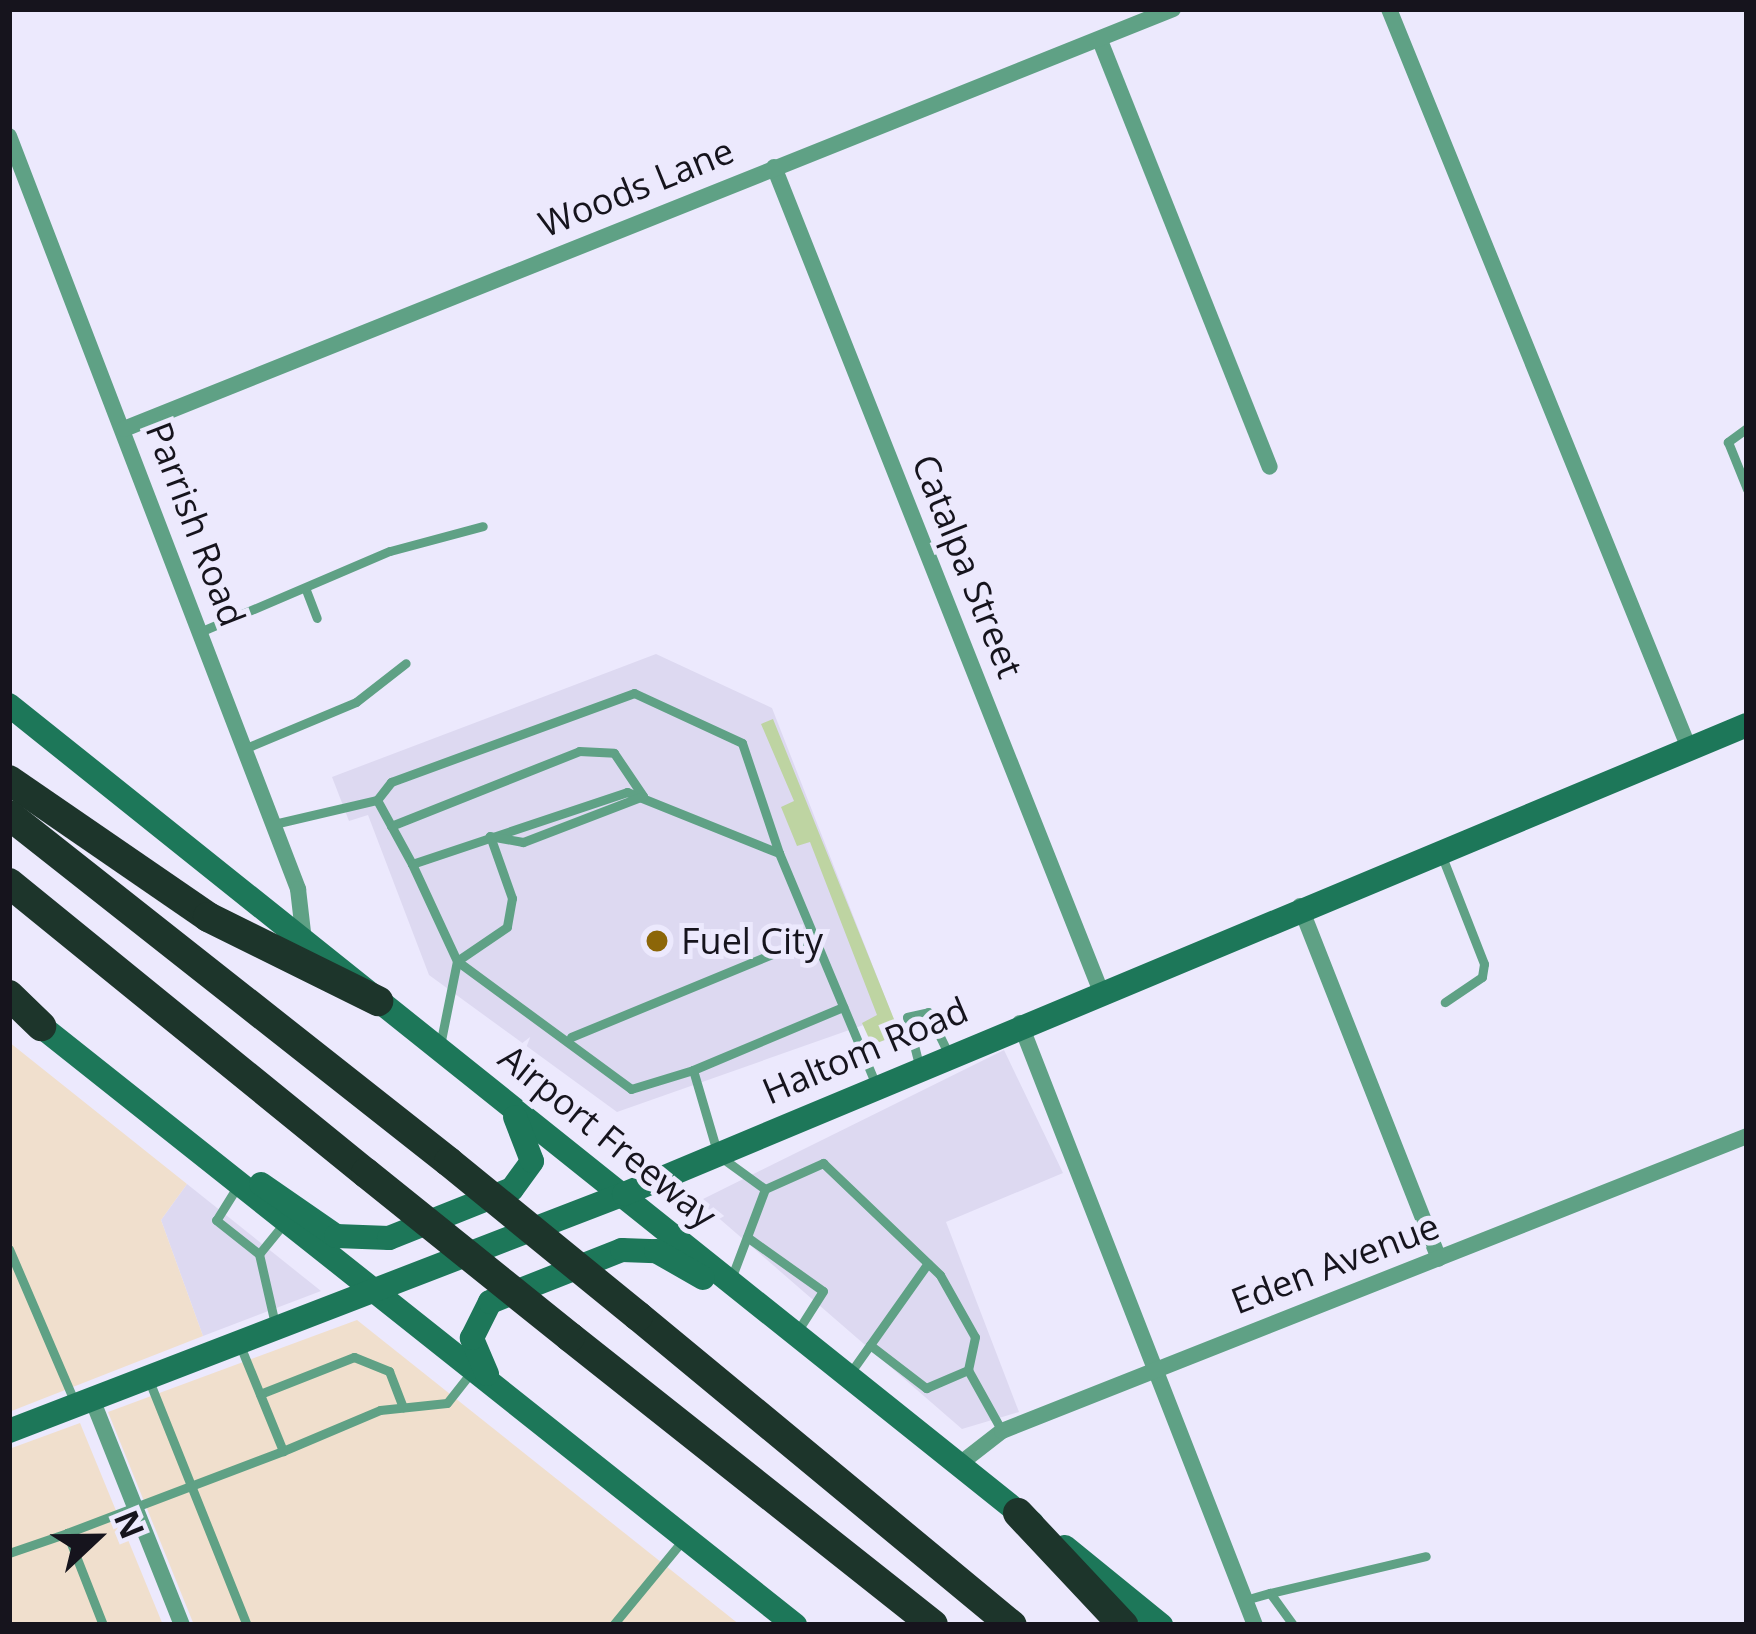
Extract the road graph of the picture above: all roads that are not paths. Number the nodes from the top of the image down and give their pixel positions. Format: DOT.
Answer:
graph roads {
  1 [pos="1173,9"];
  2 [pos="1389,9"];
  3 [pos="1101,44"];
  4 [pos="9,136"];
  5 [pos="774,167"];
  6 [pos="1747,428"];
  7 [pos="124,429"];
  8 [pos="1270,467"];
  9 [pos="1747,489"];
  10 [pos="484,526"];
  11 [pos="306,590"];
  12 [pos="317,618"];
  13 [pos="202,631"];
  14 [pos="406,663"];
  15 [pos="9,705"];
  16 [pos="1747,725"];
  17 [pos="246,748"];
  18 [pos="1689,748"];
  19 [pos="9,780"];
  20 [pos="643,796"];
  21 [pos="377,800"];
  22 [pos="9,815"];
  23 [pos="274,824"];
  24 [pos="391,826"];
  25 [pos="490,836"];
  26 [pos="1439,849"];
  27 [pos="779,853"];
  28 [pos="412,865"];
  29 [pos="9,884"];
  30 [pos="1299,905"];
  31 [pos="814,938"];
  32 [pos="304,941"];
  33 [pos="457,961"];
  34 [pos="1100,989"];
  35 [pos="9,998"];
  36 [pos="378,1001"];
  37 [pos="1445,1002"];
  38 [pos="843,1007"];
  39 [pos="1020,1023"];
  40 [pos="41,1026"];
  41 [pos="571,1037"];
  42 [pos="439,1050"];
  43 [pos="948,1053"];
  44 [pos="919,1065"];
  45 [pos="693,1070"];
  46 [pos="875,1083"];
  47 [pos="496,1095"];
  48 [pos="184,1134"];
  49 [pos="1747,1136"];
  50 [pos="718,1155"];
  51 [pos="240,1182"];
  52 [pos="765,1189"];
  53 [pos="624,1195"];
  54 [pos="286,1221"];
  55 [pos="747,1237"];
  56 [pos="9,1250"];
  57 [pos="259,1254"];
  58 [pos="1439,1258"];
  59 [pos="928,1263"];
  60 [pos="728,1285"];
  61 [pos="379,1293"];
  62 [pos="277,1328"];
  63 [pos="794,1337"];
  64 [pos="238,1343"];
  65 [pos="870,1346"];
  66 [pos="1154,1368"];
  67 [pos="968,1370"];
  68 [pos="484,1376"];
  69 [pos="148,1378"];
  70 [pos="846,1379"];
  71 [pos="260,1394"];
  72 [pos="84,1402"];
  73 [pos="403,1407"];
  74 [pos="9,1431"];
  75 [pos="1002,1431"];
  76 [pos="283,1451"];
  77 [pos="957,1466"];
  78 [pos="191,1485"];
  79 [pos="134,1506"];
  80 [pos="1018,1514"];
  81 [pos="68,1533"];
  82 [pos="683,1540"];
  83 [pos="9,1553"];
  84 [pos="1426,1556"];
  85 [pos="1270,1593"];
  86 [pos="1245,1600"];
  87 [pos="104,1625"];
  88 [pos="182,1625"];
  89 [pos="247,1625"];
  90 [pos="613,1625"];
  91 [pos="795,1625"];
  92 [pos="933,1625"];
  93 [pos="1012,1625"];
  94 [pos="1123,1625"];
  95 [pos="1161,1625"];
  96 [pos="1255,1625"];
  97 [pos="1293,1625"];
  1 -- 3 [label="street, Woods Lane"];
  2 -- 18 [label="street"];
  3 -- 5 [label="street, Woods Lane"];
  3 -- 8 [label="street"];
  4 -- 7 [label="street, Parrish Road"];
  5 -- 7 [label="street, Woods Lane"];
  5 -- 34 [label="street, Catalpa Street"];
  6 -- 9 [label="lane"];
  7 -- 13 [label="street, Parrish Road"];
  10 -- 11 [label="lane"];
  11 -- 12 [label="lane"];
  11 -- 13 [label="lane"];
  13 -- 17 [label="street, Parrish Road"];
  14 -- 17 [label="lane"];
  15 -- 32 [label="main road, Airport Freeway"];
  16 -- 18 [label="main road, Haltom Road"];
  17 -- 23 [label="street, Parrish Road"];
  18 -- 26 [label="main road, Haltom Road"];
  19 -- 36 [label="highway"];
  20 -- 24 [label="lane"];
  20 -- 25 [label="lane"];
  20 -- 27 [label="lane"];
  21 -- 23 [label="lane"];
  21 -- 24 [label="lane"];
  21 -- 27 [label="lane"];
  22 -- 93 [label="highway, bridge"];
  23 -- 32 [label="street, Parrish Road"];
  24 -- 28 [label="lane"];
  25 -- 28 [label="lane"];
  25 -- 33 [label="lane"];
  26 -- 30 [label="main road, Haltom Road"];
  26 -- 37 [label="lane"];
  27 -- 31 [label="lane"];
  28 -- 33 [label="lane"];
  29 -- 92 [label="highway, bridge"];
  30 -- 34 [label="main road, Haltom Road"];
  30 -- 58 [label="street"];
  31 -- 38 [label="lane"];
  31 -- 41 [label="lane"];
  32 -- 36 [label="main road, Airport Freeway"];
  33 -- 41 [label="lane"];
  33 -- 42 [label="lane"];
  34 -- 39 [label="main road, Haltom Road"];
  35 -- 40 [label="highway"];
  36 -- 42 [label="main road, Airport Freeway"];
  38 -- 45 [label="lane"];
  38 -- 46 [label="lane"];
  39 -- 43 [label="main road, Haltom Road"];
  39 -- 66 [label="street"];
  40 -- 48 [label="main road"];
  41 -- 45 [label="lane"];
  42 -- 47 [label="main road, Airport Freeway"];
  43 -- 44 [label="main road, Haltom Road"];
  43 -- 44 [label="lane"];
  44 -- 46 [label="main road, Haltom Road"];
  45 -- 50 [label="lane"];
  46 -- 50 [label="main road, Haltom Road"];
  47 -- 48 [label="main road"];
  47 -- 53 [label="main road, Airport Freeway"];
  48 -- 51 [label="main road"];
  49 -- 58 [label="street, Eden Avenue"];
  50 -- 52 [label="lane"];
  50 -- 53 [label="main road, Haltom Road"];
  51 -- 54 [label="main road"];
  51 -- 57 [label="lane"];
  52 -- 55 [label="lane"];
  52 -- 59 [label="lane"];
  53 -- 60 [label="main road, Airport Freeway"];
  53 -- 61 [label="main road, Haltom Road"];
  54 -- 57 [label="lane"];
  54 -- 61 [label="main road"];
  55 -- 60 [label="lane"];
  55 -- 63 [label="lane"];
  56 -- 72 [label="lane"];
  57 -- 62 [label="lane"];
  58 -- 66 [label="street, Eden Avenue"];
  59 -- 65 [label="lane"];
  59 -- 67 [label="lane"];
  60 -- 63 [label="main road, Airport Freeway"];
  60 -- 68 [label="main road"];
  61 -- 62 [label="main road, Haltom Road"];
  61 -- 68 [label="main road"];
  62 -- 64 [label="main road, Haltom Road"];
  63 -- 70 [label="main road, Airport Freeway"];
  64 -- 69 [label="main road, Haltom Road"];
  64 -- 71 [label="lane"];
  65 -- 67 [label="lane"];
  65 -- 70 [label="lane"];
  66 -- 75 [label="street, Eden Avenue"];
  66 -- 86 [label="street"];
  67 -- 75 [label="lane"];
  68 -- 73 [label="lane"];
  68 -- 82 [label="main road"];
  69 -- 72 [label="main road, Haltom Road"];
  69 -- 78 [label="lane"];
  70 -- 77 [label="main road, Airport Freeway"];
  71 -- 73 [label="lane"];
  71 -- 76 [label="lane"];
  72 -- 74 [label="main road, Haltom Road"];
  72 -- 79 [label="street"];
  73 -- 76 [label="lane"];
  75 -- 77 [label="street, Eden Avenue"];
  76 -- 78 [label="lane"];
  77 -- 80 [label="main road, Airport Freeway"];
  78 -- 79 [label="lane"];
  78 -- 89 [label="lane"];
  79 -- 81 [label="lane"];
  79 -- 88 [label="street"];
  80 -- 94 [label="highway"];
  80 -- 95 [label="main road, Airport Freeway"];
  81 -- 83 [label="lane"];
  81 -- 87 [label="lane"];
  82 -- 90 [label="lane"];
  82 -- 91 [label="main road"];
  84 -- 85 [label="lane"];
  85 -- 86 [label="lane"];
  85 -- 97 [label="lane"];
  86 -- 96 [label="street"];
}
